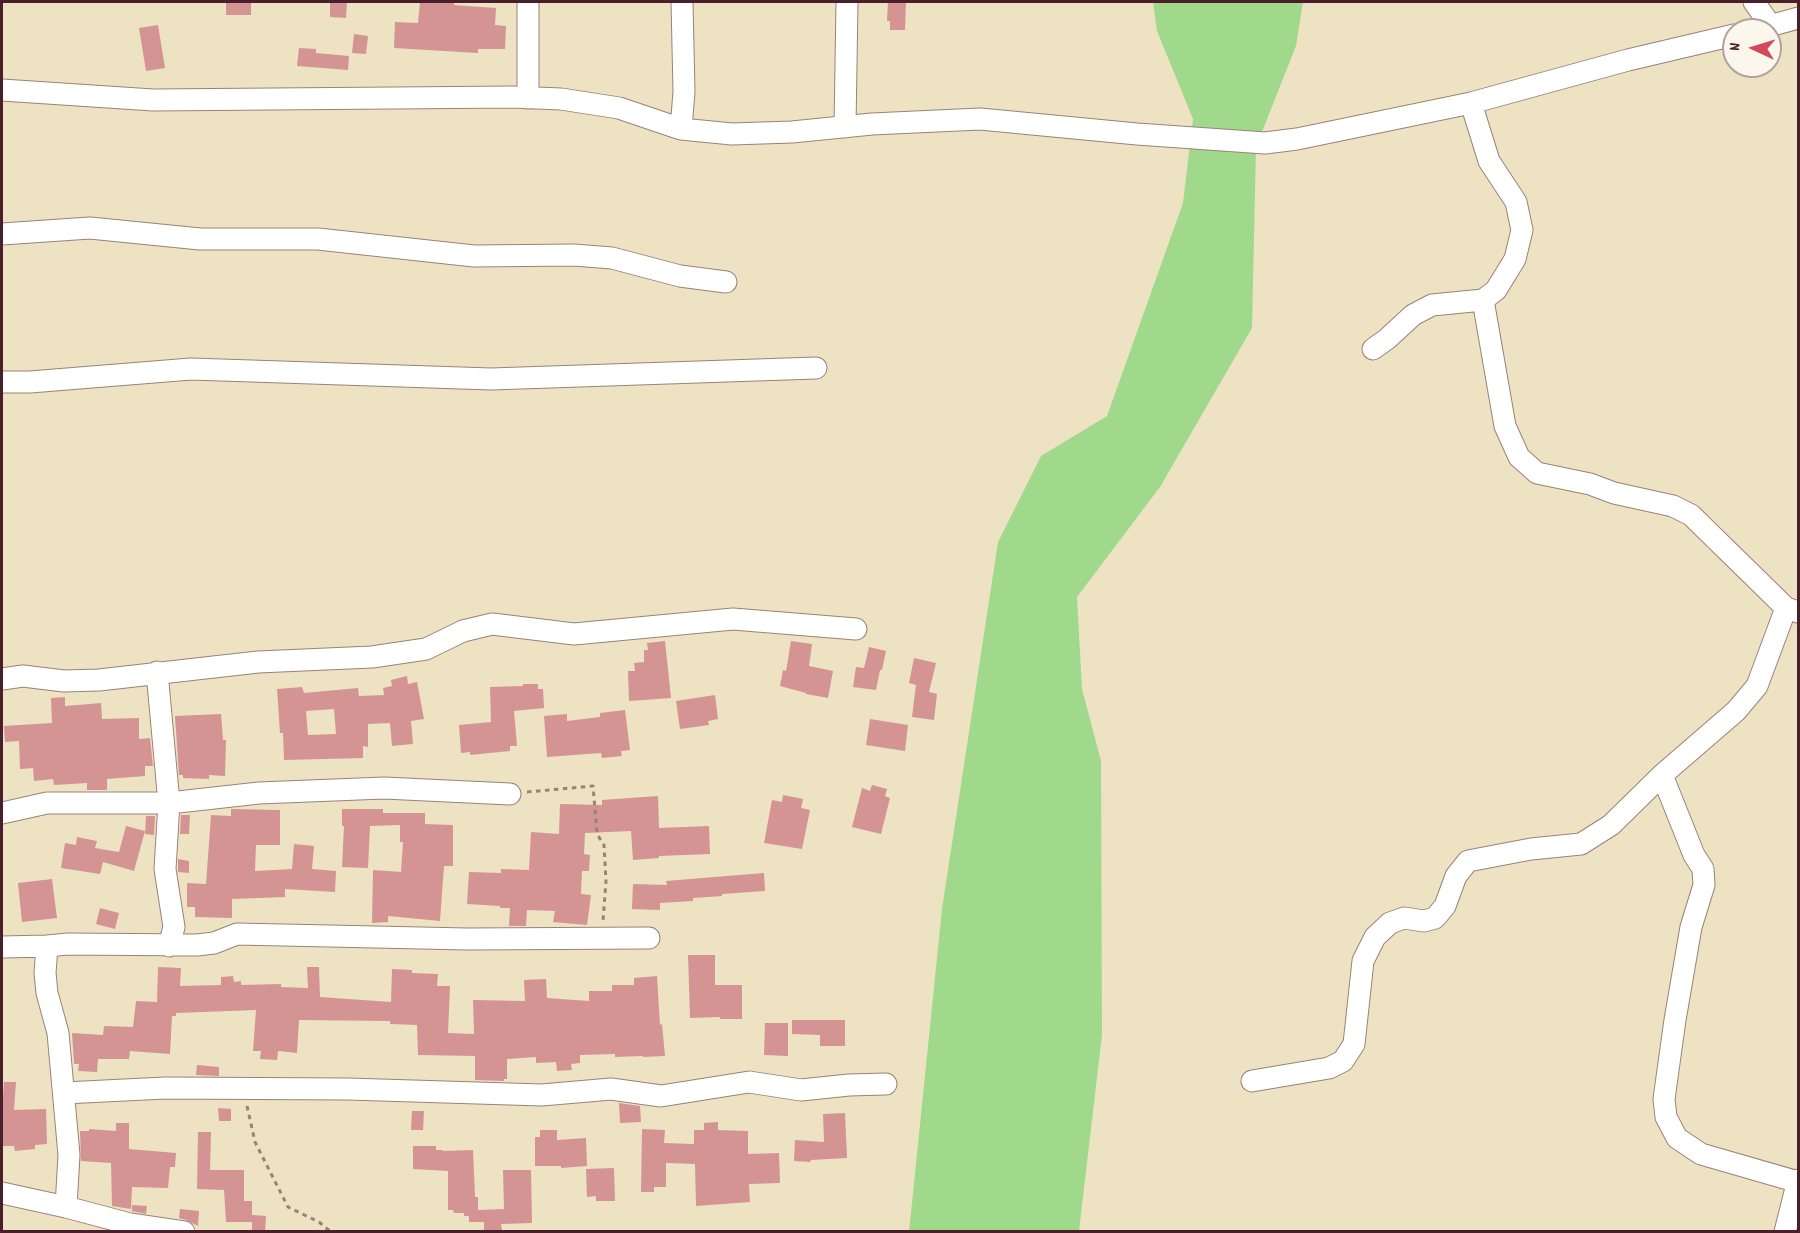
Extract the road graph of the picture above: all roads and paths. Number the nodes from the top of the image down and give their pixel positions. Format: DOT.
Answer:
graph roads {
  1 [pos="528,2"];
  2 [pos="682,2"];
  3 [pos="847,2"];
  4 [pos="1754,2"];
  5 [pos="1760,18"];
  6 [pos="1798,18"];
  7 [pos="1782,23"];
  8 [pos="1722,38"];
  9 [pos="2,90"];
  10 [pos="528,98"];
  11 [pos="1471,104"];
  12 [pos="845,127"];
  13 [pos="681,129"];
  14 [pos="2,234"];
  15 [pos="726,282"];
  16 [pos="1483,300"];
  17 [pos="1373,349"];
  18 [pos="816,368"];
  19 [pos="2,382"];
  20 [pos="1792,610"];
  21 [pos="856,629"];
  22 [pos="157,672"];
  23 [pos="2,679"];
  24 [pos="1662,775"];
  25 [pos="510,794"];
  26 [pos="169,803"];
  27 [pos="2,813"];
  28 [pos="603,927"];
  29 [pos="649,938"];
  30 [pos="47,946"];
  31 [pos="169,946"];
  32 [pos="2,947"];
  33 [pos="1252,1081"];
  34 [pos="886,1084"];
  35 [pos="244,1089"];
  36 [pos="64,1093"];
  37 [pos="1798,1181"];
  38 [pos="2,1193"];
  39 [pos="66,1207"];
  40 [pos="184,1232"];
  41 [pos="332,1232"];
  42 [pos="1785,1232"];
  1 -- 10 [label="street"];
  2 -- 13 [label="street"];
  3 -- 12 [label="street"];
  4 -- 5 [label="street"];
  6 -- 7 [label="street"];
  8 -- 11 [label="street"];
  9 -- 10 [label="street"];
  10 -- 13 [label="street"];
  11 -- 12 [label="street"];
  11 -- 16 [label="street"];
  12 -- 13 [label="street"];
  14 -- 15 [label="street"];
  16 -- 17 [label="street"];
  16 -- 20 [label="street"];
  18 -- 19 [label="street"];
  20 -- 24 [label="street"];
  21 -- 22 [label="street"];
  22 -- 23 [label="street"];
  22 -- 26 [label="street"];
  24 -- 33 [label="street"];
  24 -- 37 [label="street"];
  25 -- 26 [label="street"];
  25 -- 28 [label="path"];
  26 -- 27 [label="street"];
  26 -- 31 [label="street"];
  29 -- 31 [label="street"];
  30 -- 31 [label="street"];
  30 -- 32 [label="street"];
  30 -- 36 [label="street"];
  34 -- 35 [label="street"];
  35 -- 36 [label="street"];
  35 -- 41 [label="path"];
  36 -- 39 [label="street"];
  37 -- 42 [label="street"];
  38 -- 39 [label="street"];
  39 -- 40 [label="street"];
}
